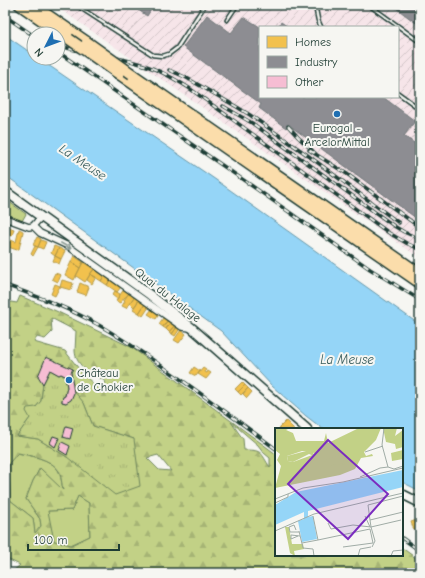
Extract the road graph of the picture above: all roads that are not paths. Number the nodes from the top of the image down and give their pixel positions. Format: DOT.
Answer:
graph roads {
  1 [pos="20,5"];
  2 [pos="33,5"];
  3 [pos="76,5"];
  4 [pos="205,5"];
  5 [pos="237,5"];
  6 [pos="315,5"];
  7 [pos="369,5"];
  8 [pos="227,20"];
  9 [pos="321,26"];
  10 [pos="398,26"];
  11 [pos="399,27"];
  12 [pos="420,42"];
  13 [pos="399,94"];
  14 [pos="420,109"];
  15 [pos="5,191"];
  16 [pos="41,217"];
  17 [pos="5,218"];
  18 [pos="33,226"];
  19 [pos="420,274"];
  20 [pos="420,283"];
  21 [pos="192,328"];
  22 [pos="306,428"];
  23 [pos="403,494"];
  24 [pos="420,503"];
  1 -- 20 [label="highway, bridge"];
  2 -- 19 [label="highway, bridge"];
  3 -- 4 [label="lane"];
  5 -- 8 [label="lane"];
  6 -- 9 [label="lane"];
  7 -- 10 [label="lane"];
  11 -- 12 [label="lane"];
  13 -- 14 [label="lane"];
  15 -- 16 [label="main road, Quai du Halage"];
  16 -- 18 [label="street"];
  16 -- 21 [label="main road, Quai du Halage"];
  17 -- 18 [label="street"];
  18 -- 21 [label="street, one-way"];
  21 -- 22 [label="main road, Quai du Halage"];
  23 -- 24 [label="main road"];
}
